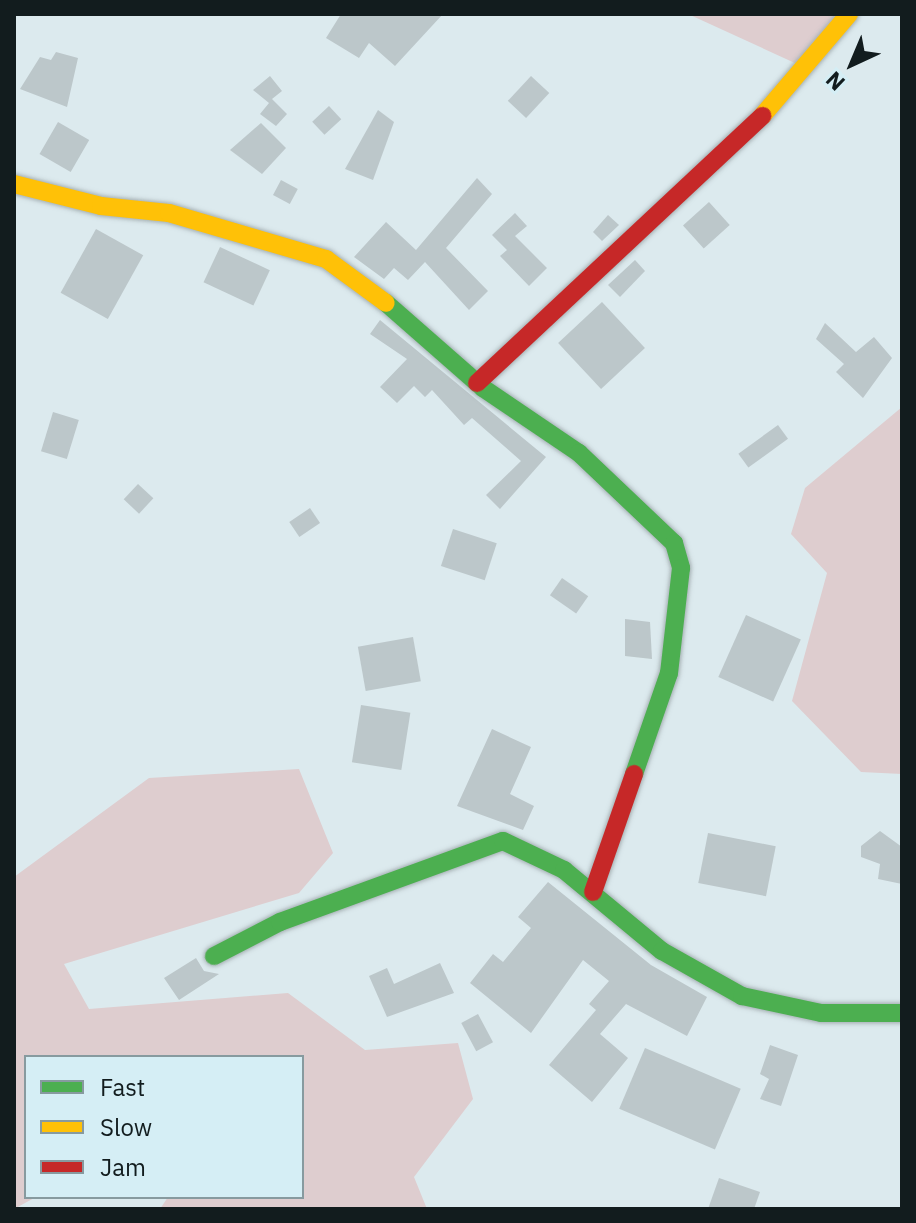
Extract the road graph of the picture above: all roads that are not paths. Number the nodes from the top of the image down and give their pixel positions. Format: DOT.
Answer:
graph roads {
  1 [pos="849,14"];
  2 [pos="14,184"];
  3 [pos="477,383"];
  4 [pos="593,892"];
  5 [pos="214,956"];
  6 [pos="902,1013"];
  1 -- 3 [label="street"];
  2 -- 3 [label="street"];
  3 -- 4 [label="street"];
  4 -- 5 [label="street"];
  4 -- 6 [label="street"];
}
